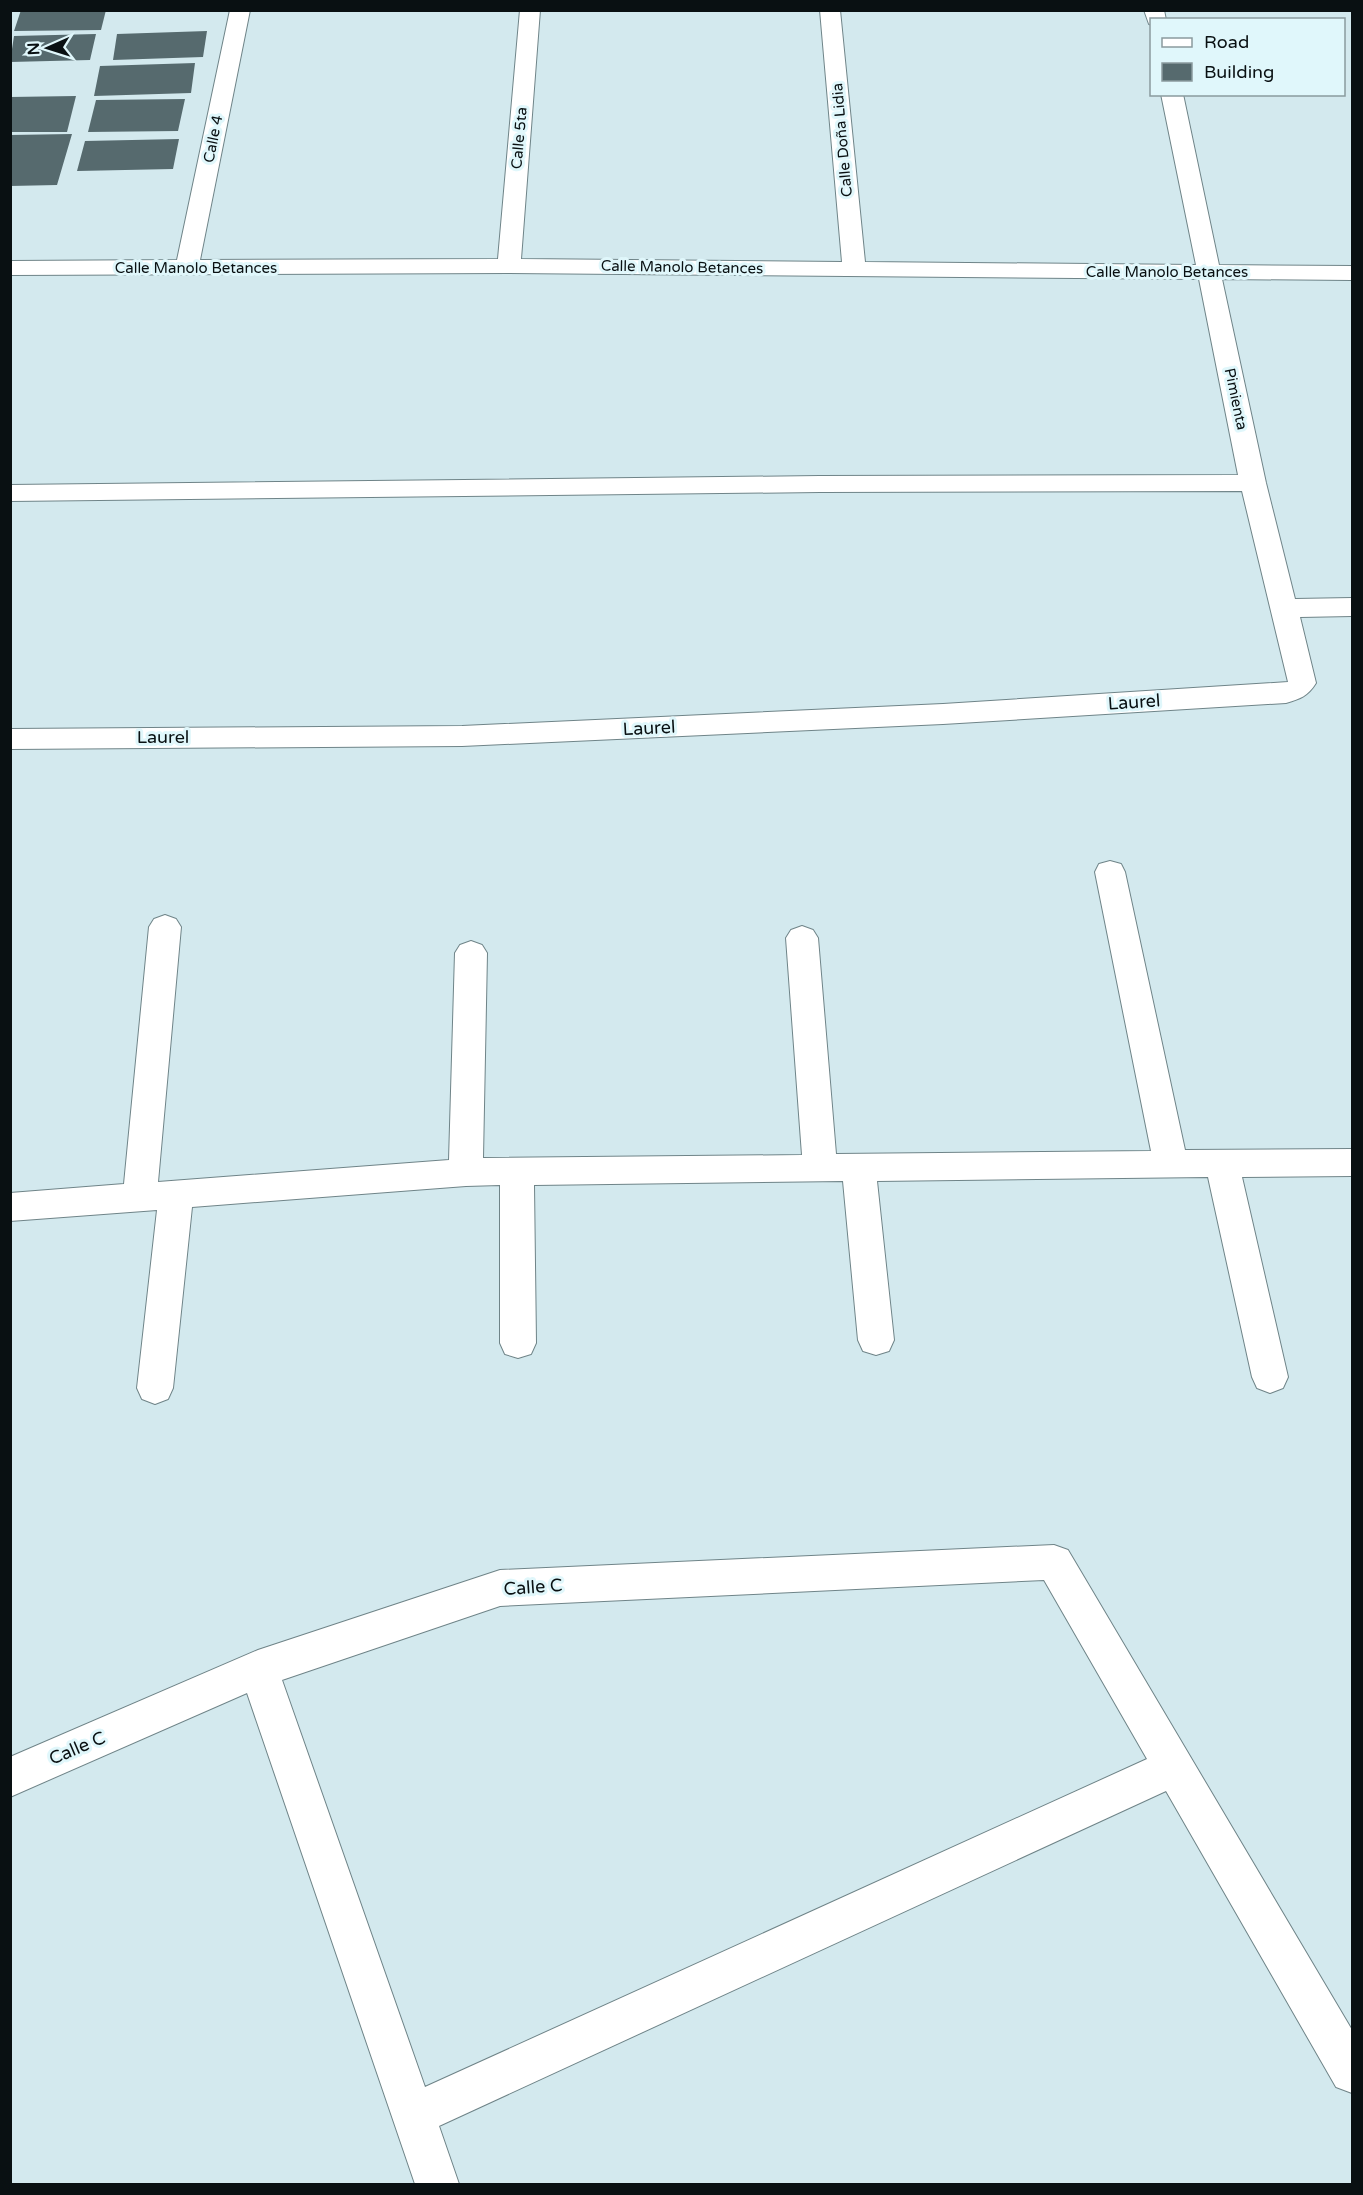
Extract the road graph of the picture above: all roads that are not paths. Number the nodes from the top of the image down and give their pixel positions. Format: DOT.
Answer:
graph roads {
  1 [pos="240,10"];
  2 [pos="530,10"];
  3 [pos="830,10"];
  4 [pos="1172,96"];
  5 [pos="509,266"];
  6 [pos="10,268"];
  7 [pos="187,268"];
  8 [pos="854,269"];
  9 [pos="1209,272"];
  10 [pos="1353,273"];
  11 [pos="1253,483"];
  12 [pos="10,492"];
  13 [pos="1353,607"];
  14 [pos="1283,608"];
  15 [pos="1286,693"];
  16 [pos="10,739"];
  17 [pos="1110,872"];
  18 [pos="165,927"];
  19 [pos="802,938"];
  20 [pos="471,953"];
  21 [pos="1353,1162"];
  22 [pos="1171,1164"];
  23 [pos="1222,1164"];
  24 [pos="820,1168"];
  25 [pos="859,1168"];
  26 [pos="517,1171"];
  27 [pos="466,1172"];
  28 [pos="176,1194"];
  29 [pos="140,1197"];
  30 [pos="10,1207"];
  31 [pos="876,1340"];
  32 [pos="518,1343"];
  33 [pos="1270,1377"];
  34 [pos="155,1388"];
  35 [pos="258,1670"];
  36 [pos="1174,1767"];
  37 [pos="10,1777"];
  38 [pos="1353,2071"];
  39 [pos="414,2115"];
  40 [pos="437,2184"];
  1 -- 7 [label="street, Calle 4"];
  2 -- 5 [label="street, Calle 5ta"];
  3 -- 8 [label="street, Calle Doña Lidia"];
  4 -- 9 [label="street, Pimienta"];
  5 -- 7 [label="street, Calle Manolo Betances"];
  5 -- 8 [label="street, Calle Manolo Betances"];
  6 -- 7 [label="street, Calle Manolo Betances"];
  8 -- 9 [label="street, Calle Manolo Betances"];
  9 -- 10 [label="street, Calle Manolo Betances"];
  9 -- 11 [label="street, Pimienta"];
  11 -- 12 [label="street"];
  11 -- 14 [label="street, Pimienta"];
  13 -- 14 [label="street"];
  14 -- 15 [label="street, Pimienta"];
  15 -- 16 [label="street, Laurel"];
  17 -- 22 [label="street"];
  18 -- 29 [label="street"];
  19 -- 24 [label="street"];
  20 -- 27 [label="street"];
  21 -- 23 [label="street"];
  22 -- 23 [label="street"];
  22 -- 25 [label="street"];
  23 -- 33 [label="street"];
  24 -- 25 [label="street"];
  24 -- 26 [label="street"];
  25 -- 31 [label="street"];
  26 -- 27 [label="street"];
  26 -- 32 [label="street"];
  27 -- 28 [label="street"];
  28 -- 29 [label="street"];
  28 -- 34 [label="street"];
  29 -- 30 [label="street"];
  35 -- 36 [label="street, Calle C"];
  35 -- 37 [label="street, Calle C"];
  35 -- 39 [label="street"];
  36 -- 38 [label="street"];
  36 -- 39 [label="street"];
  39 -- 40 [label="street"];
}
